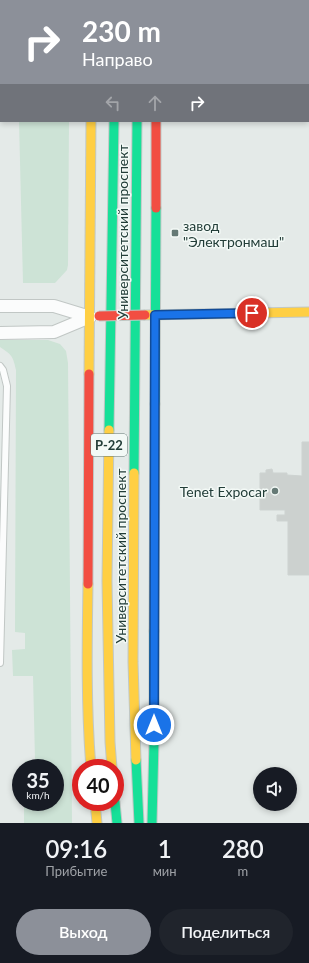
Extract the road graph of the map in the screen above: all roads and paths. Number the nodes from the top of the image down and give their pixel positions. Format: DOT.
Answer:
graph roads {
  1 [pos="90,122"];
  2 [pos="114,122"];
  3 [pos="137,122"];
  4 [pos="156,122"];
  5 [pos="0,306"];
  6 [pos="309,312"];
  7 [pos="155,315"];
  8 [pos="94,317"];
  9 [pos="0,333"];
  10 [pos="0,366"];
  11 [pos="1,530"];
  12 [pos="0,648"];
  13 [pos="0,663"];
  14 [pos="90,759"];
  15 [pos="111,759"];
  16 [pos="96,811"];
  17 [pos="116,811"];
  18 [pos="97,823"];
  19 [pos="117,823"];
  20 [pos="139,823"];
  21 [pos="152,823"];
  1 -- 8 [label="main road"];
  2 -- 15 [label="main road, Университетский проспект / Р-22"];
  3 -- 20 [label="main road, Университетский проспект / Р-22"];
  4 -- 7 [label="main road"];
  5 -- 8 [label="street"];
  6 -- 7 [label="main road"];
  7 -- 8 [label="main road, bridge"];
  7 -- 21 [label="main road"];
  8 -- 9 [label="street"];
  8 -- 14 [label="main road"];
  10 -- 11 [label="lane"];
  11 -- 12 [label="lane"];
  12 -- 13 [label="lane"];
  16 -- 18 [label="main road"];
  17 -- 19 [label="main road"];
}
